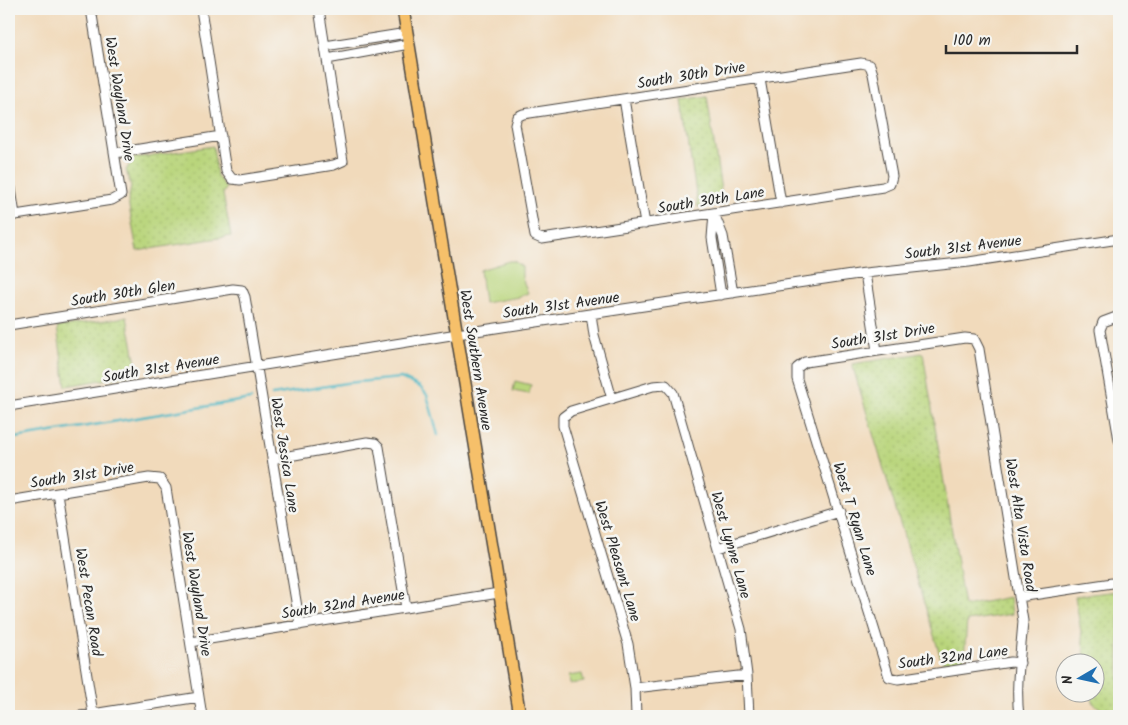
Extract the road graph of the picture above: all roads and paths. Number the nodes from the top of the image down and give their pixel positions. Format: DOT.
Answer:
graph roads {
  1 [pos="91,9"];
  2 [pos="201,9"];
  3 [pos="319,9"];
  4 [pos="403,9"];
  5 [pos="408,39"];
  6 [pos="325,46"];
  7 [pos="327,59"];
  8 [pos="760,79"];
  9 [pos="624,99"];
  10 [pos="221,136"];
  11 [pos="115,153"];
  12 [pos="9,176"];
  13 [pos="890,184"];
  14 [pos="781,203"];
  15 [pos="714,213"];
  16 [pos="12,215"];
  17 [pos="645,224"];
  18 [pos="535,236"];
  19 [pos="1119,239"];
  20 [pos="726,250"];
  21 [pos="714,253"];
  22 [pos="865,273"];
  23 [pos="242,290"];
  24 [pos="733,294"];
  25 [pos="721,295"];
  26 [pos="591,314"];
  27 [pos="1119,316"];
  28 [pos="9,325"];
  29 [pos="456,334"];
  30 [pos="974,339"];
  31 [pos="877,351"];
  32 [pos="257,366"];
  33 [pos="797,368"];
  34 [pos="612,399"];
  35 [pos="9,406"];
  36 [pos="1119,440"];
  37 [pos="272,459"];
  38 [pos="160,479"];
  39 [pos="58,493"];
  40 [pos="9,502"];
  41 [pos="839,511"];
  42 [pos="718,548"];
  43 [pos="1119,582"];
  44 [pos="499,593"];
  45 [pos="1019,597"];
  46 [pos="406,608"];
  47 [pos="300,625"];
  48 [pos="191,642"];
  49 [pos="1020,663"];
  50 [pos="747,675"];
  51 [pos="889,677"];
  52 [pos="635,688"];
  53 [pos="199,697"];
  54 [pos="93,714"];
  55 [pos="80,716"];
  56 [pos="202,716"];
  57 [pos="520,716"];
  58 [pos="636,716"];
  59 [pos="750,716"];
  60 [pos="1019,716"];
  1 -- 11 [label="street, West Wayland Drive"];
  2 -- 10 [label="street"];
  3 -- 6 [label="street"];
  4 -- 5 [label="main road, West Southern Avenue"];
  5 -- 6 [label="street"];
  5 -- 7 [label="street"];
  5 -- 29 [label="main road, West Southern Avenue"];
  6 -- 7 [label="street"];
  7 -- 10 [label="street"];
  8 -- 9 [label="street, South 30th Drive"];
  8 -- 13 [label="street, South 30th Drive"];
  8 -- 14 [label="street"];
  9 -- 17 [label="street"];
  9 -- 18 [label="street, South 30th Drive"];
  10 -- 11 [label="street"];
  11 -- 16 [label="street, West Wayland Drive"];
  12 -- 16 [label="street"];
  13 -- 14 [label="street, South 30th Lane"];
  14 -- 15 [label="street, South 30th Lane"];
  15 -- 17 [label="street, South 30th Lane"];
  15 -- 20 [label="street"];
  15 -- 21 [label="street"];
  17 -- 18 [label="street, South 30th Lane"];
  19 -- 22 [label="street, South 31st Avenue"];
  20 -- 21 [label="street"];
  20 -- 24 [label="street"];
  21 -- 25 [label="street"];
  22 -- 24 [label="street, South 31st Avenue"];
  22 -- 31 [label="street"];
  23 -- 28 [label="street, South 30th Glen"];
  23 -- 32 [label="street, West Jessica Lane"];
  24 -- 25 [label="street, South 31st Avenue"];
  25 -- 26 [label="street, South 31st Avenue"];
  26 -- 29 [label="street, South 31st Avenue"];
  26 -- 34 [label="street"];
  27 -- 36 [label="street"];
  29 -- 32 [label="street, South 31st Avenue"];
  29 -- 44 [label="main road, West Southern Avenue"];
  30 -- 31 [label="street, South 31st Drive"];
  30 -- 45 [label="street, West Alta Vista Road"];
  31 -- 33 [label="street, South 31st Drive"];
  32 -- 35 [label="street, South 31st Avenue"];
  32 -- 37 [label="street, West Jessica Lane"];
  33 -- 41 [label="street, West T Ryan Lane"];
  34 -- 42 [label="street, West Lynne Lane"];
  34 -- 52 [label="street, West Pleasant Lane"];
  37 -- 46 [label="street"];
  37 -- 47 [label="street, West Jessica Lane"];
  38 -- 39 [label="street, South 31st Drive"];
  38 -- 48 [label="street, West Wayland Drive"];
  39 -- 40 [label="street, South 31st Drive"];
  39 -- 54 [label="street, West Pecan Road"];
  41 -- 42 [label="street"];
  41 -- 51 [label="street, West T Ryan Lane"];
  42 -- 50 [label="street, West Lynne Lane"];
  43 -- 45 [label="street"];
  44 -- 46 [label="street, South 32nd Avenue"];
  44 -- 57 [label="main road, West Southern Avenue"];
  45 -- 49 [label="street, West Alta Vista Road"];
  46 -- 47 [label="street, South 32nd Avenue"];
  47 -- 48 [label="street, South 32nd Avenue"];
  48 -- 53 [label="street, West Wayland Drive"];
  49 -- 51 [label="street, South 32nd Lane"];
  49 -- 60 [label="street, West Alta Vista Road"];
  50 -- 52 [label="street"];
  50 -- 59 [label="street, West Lynne Lane"];
  52 -- 58 [label="street, West Pleasant Lane"];
  53 -- 54 [label="street"];
  53 -- 56 [label="street, West Wayland Drive"];
  54 -- 55 [label="street"];
}
